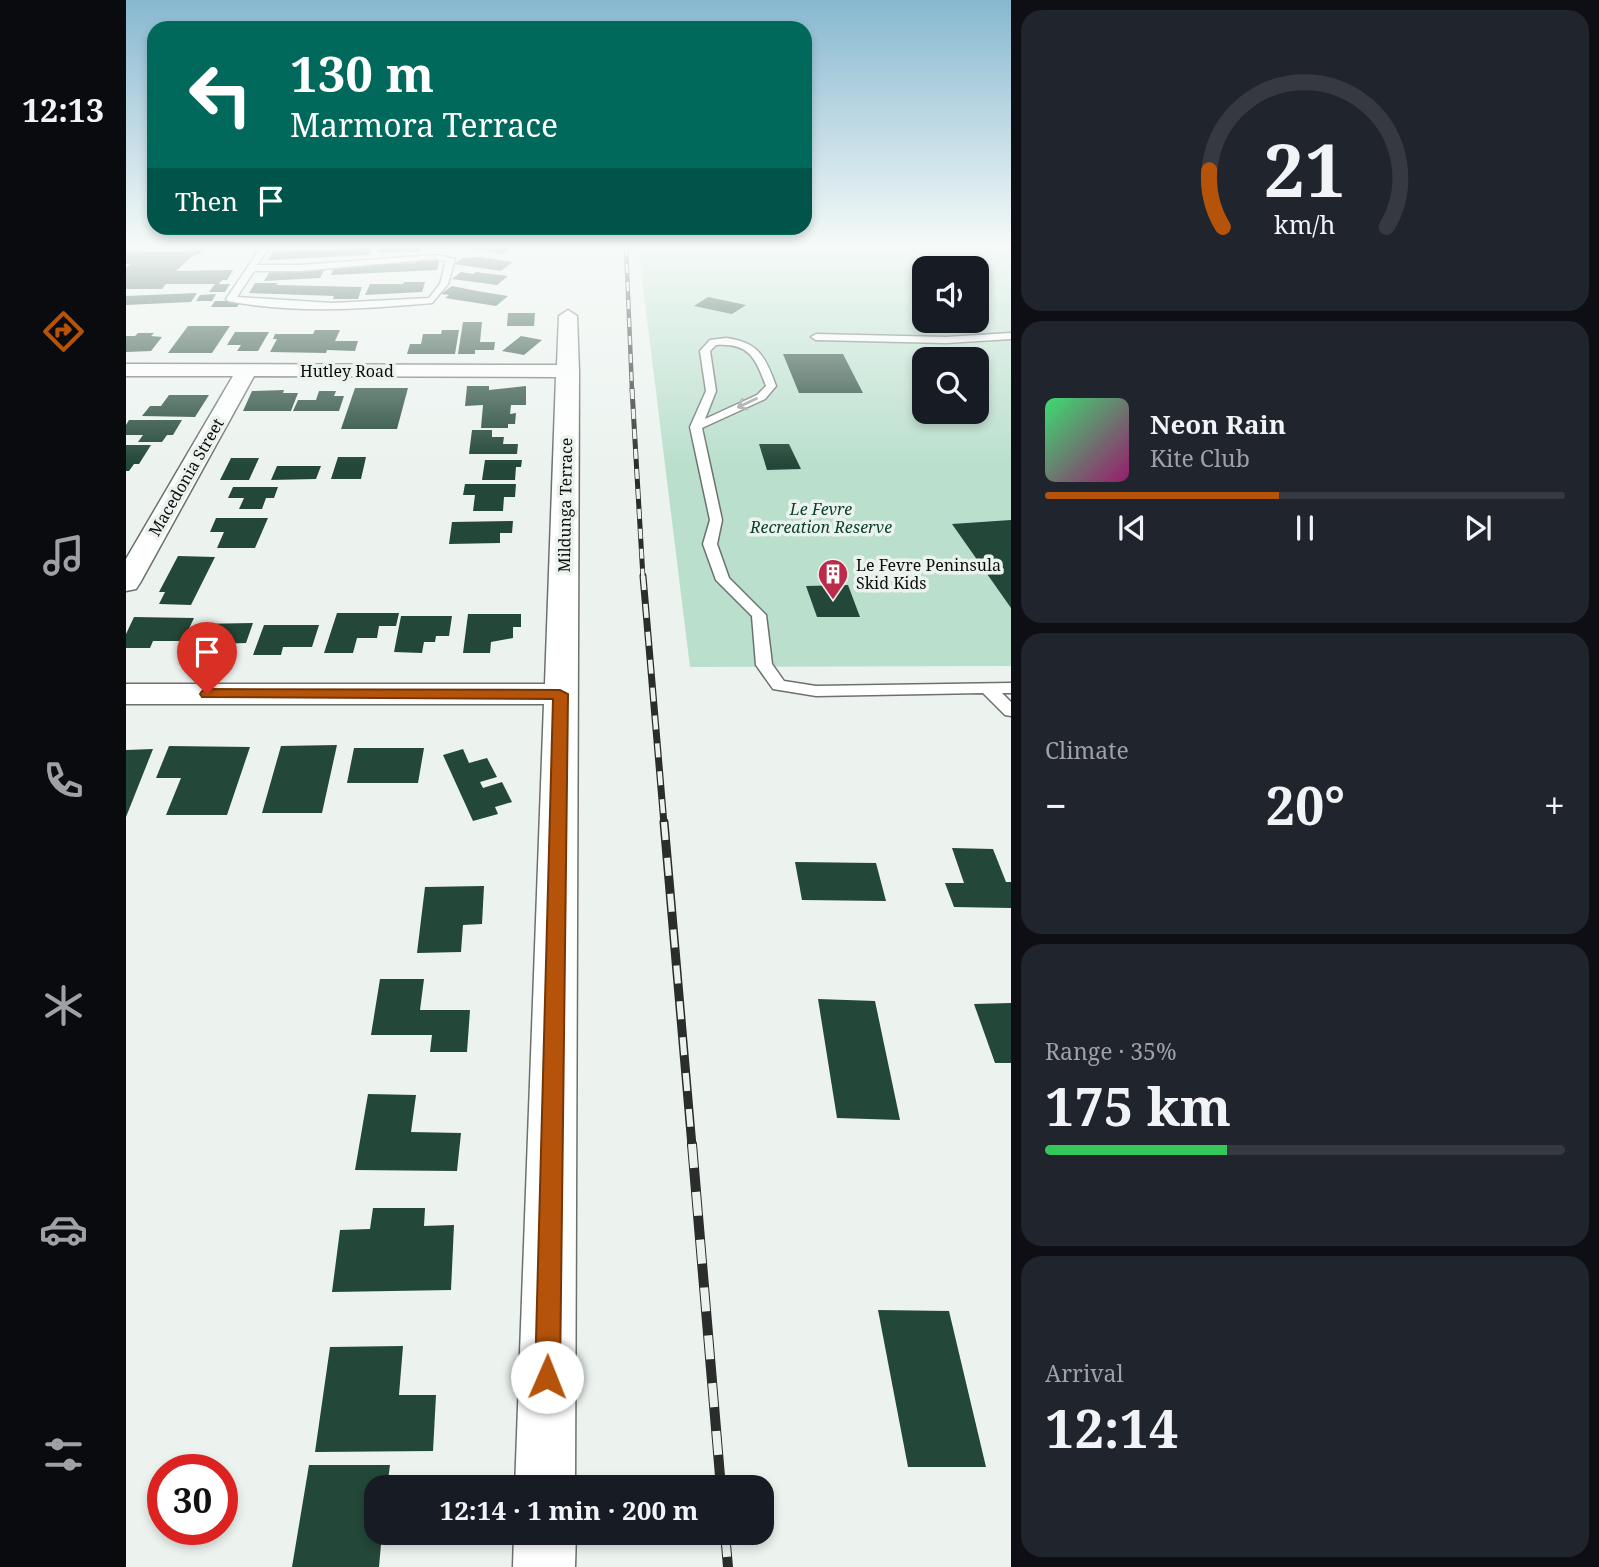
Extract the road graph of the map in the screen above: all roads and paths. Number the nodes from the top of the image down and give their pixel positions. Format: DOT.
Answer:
graph roads {
  1 [pos="568,319"];
  2 [pos="1011,336"];
  3 [pos="816,337"];
  4 [pos="126,370"];
  5 [pos="247,370"];
  6 [pos="569,371"];
  7 [pos="696,427"];
  8 [pos="126,583"];
  9 [pos="987,688"];
  10 [pos="1011,688"];
  11 [pos="126,694"];
  12 [pos="560,694"];
  13 [pos="1011,711"];
  14 [pos="545,1475"];
  15 [pos="545,1545"];
  16 [pos="544,1567"];
  1 -- 6 [label="street, Mildunga Terrace"];
  2 -- 3 [label="lane"];
  4 -- 5 [label="street, Hutley Road"];
  5 -- 6 [label="street, Hutley Road"];
  5 -- 8 [label="street, Macedonia Street"];
  6 -- 12 [label="street, Mildunga Terrace"];
  7 -- 7 [label="lane, one-way"];
  7 -- 9 [label="lane"];
  9 -- 10 [label="lane"];
  9 -- 13 [label="lane"];
  11 -- 12 [label="street"];
  12 -- 14 [label="street, Mildunga Terrace"];
  15 -- 16 [label="street"];
}
